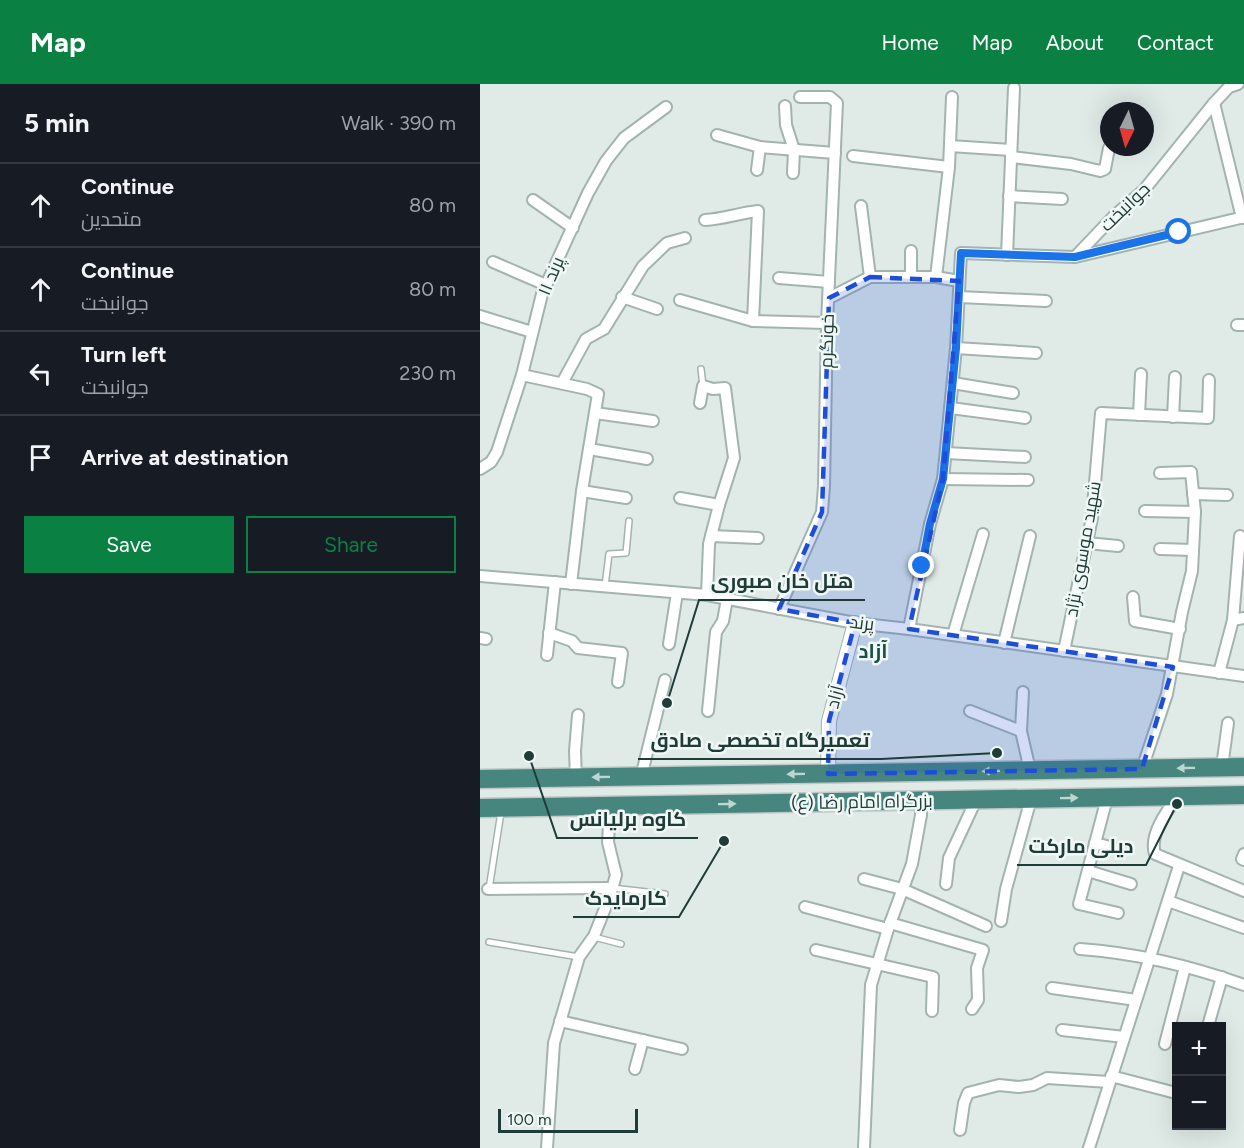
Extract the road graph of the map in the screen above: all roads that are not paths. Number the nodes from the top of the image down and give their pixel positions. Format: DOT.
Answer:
graph roads {
  1 [pos="1238,84"];
  2 [pos="1014,88"];
  3 [pos="800,97"];
  4 [pos="952,97"];
  5 [pos="1214,103"];
  6 [pos="784,106"];
  7 [pos="666,107"];
  8 [pos="717,135"];
  9 [pos="950,146"];
  10 [pos="760,147"];
  11 [pos="794,150"];
  12 [pos="835,153"];
  13 [pos="1011,154"];
  14 [pos="853,156"];
  15 [pos="1107,156"];
  16 [pos="949,167"];
  17 [pos="1244,168"];
  18 [pos="758,170"];
  19 [pos="1232,171"];
  20 [pos="793,173"];
  21 [pos="1009,196"];
  22 [pos="1062,199"];
  23 [pos="533,200"];
  24 [pos="861,206"];
  25 [pos="1243,217"];
  26 [pos="705,220"];
  27 [pos="573,228"];
  28 [pos="685,238"];
  29 [pos="911,251"];
  30 [pos="1007,255"];
  31 [pos="1075,257"];
  32 [pos="493,262"];
  33 [pos="870,277"];
  34 [pos="911,277"];
  35 [pos="779,278"];
  36 [pos="936,278"];
  37 [pos="959,281"];
  38 [pos="829,282"];
  39 [pos="546,285"];
  40 [pos="622,297"];
  41 [pos="959,297"];
  42 [pos="829,298"];
  43 [pos="680,300"];
  44 [pos="1046,302"];
  45 [pos="657,309"];
  46 [pos="480,316"];
  47 [pos="753,321"];
  48 [pos="827,323"];
  49 [pos="532,332"];
  50 [pos="956,348"];
  51 [pos="1036,353"];
  52 [pos="701,369"];
  53 [pos="1141,374"];
  54 [pos="522,375"];
  55 [pos="1175,377"];
  56 [pos="1209,380"];
  57 [pos="562,383"];
  58 [pos="953,383"];
  59 [pos="703,386"];
  60 [pos="1013,393"];
  61 [pos="700,404"];
  62 [pos="951,408"];
  63 [pos="595,413"];
  64 [pos="1139,415"];
  65 [pos="1173,417"];
  66 [pos="1025,418"];
  67 [pos="653,421"];
  68 [pos="589,449"];
  69 [pos="946,453"];
  70 [pos="1025,457"];
  71 [pos="647,459"];
  72 [pos="480,469"];
  73 [pos="1160,473"];
  74 [pos="943,479"];
  75 [pos="1028,480"];
  76 [pos="582,491"];
  77 [pos="1193,494"];
  78 [pos="1227,495"];
  79 [pos="626,498"];
  80 [pos="680,498"];
  81 [pos="719,504"];
  82 [pos="1145,511"];
  83 [pos="1195,512"];
  84 [pos="629,521"];
  85 [pos="983,534"];
  86 [pos="711,536"];
  87 [pos="1030,536"];
  88 [pos="1240,536"];
  89 [pos="758,538"];
  90 [pos="1087,543"];
  91 [pos="1118,546"];
  92 [pos="1160,549"];
  93 [pos="1193,550"];
  94 [pos="480,576"];
  95 [pos="555,582"];
  96 [pos="571,584"];
  97 [pos="605,586"];
  98 [pos="677,592"];
  99 [pos="707,595"];
  100 [pos="1133,597"];
  101 [pos="727,599"];
  102 [pos="779,609"];
  103 [pos="1238,619"];
  104 [pos="855,623"];
  105 [pos="909,629"];
  106 [pos="1179,629"];
  107 [pos="549,633"];
  108 [pos="953,635"];
  109 [pos="1004,643"];
  110 [pos="669,644"];
  111 [pos="1064,651"];
  112 [pos="547,655"];
  113 [pos="1173,667"];
  114 [pos="1220,673"];
  115 [pos="1244,676"];
  116 [pos="664,680"];
  117 [pos="618,682"];
  118 [pos="1023,692"];
  119 [pos="708,711"];
  120 [pos="970,711"];
  121 [pos="578,715"];
  122 [pos="1228,723"];
  123 [pos="1021,731"];
  124 [pos="1222,767"];
  125 [pos="1244,767"];
  126 [pos="1142,769"];
  127 [pos="1030,770"];
  128 [pos="828,774"];
  129 [pos="642,777"];
  130 [pos="576,778"];
  131 [pos="480,779"];
  132 [pos="1244,795"];
  133 [pos="1178,796"];
  134 [pos="1157,797"];
  135 [pos="1107,798"];
  136 [pos="1031,799"];
  137 [pos="976,800"];
  138 [pos="921,801"];
  139 [pos="610,806"];
  140 [pos="501,807"];
  141 [pos="480,808"];
  142 [pos="1165,815"];
  143 [pos="1095,843"];
  144 [pos="1121,850"];
  145 [pos="1244,854"];
  146 [pos="1244,860"];
  147 [pos="1179,866"];
  148 [pos="1088,871"];
  149 [pos="864,879"];
  150 [pos="946,884"];
  151 [pos="1131,884"];
  152 [pos="612,888"];
  153 [pos="489,889"];
  154 [pos="902,889"];
  155 [pos="1244,891"];
  156 [pos="665,894"];
  157 [pos="1168,901"];
  158 [pos="805,907"];
  159 [pos="1118,913"];
  160 [pos="1001,921"];
  161 [pos="889,926"];
  162 [pos="986,926"];
  163 [pos="1244,928"];
  164 [pos="594,936"];
  165 [pos="489,942"];
  166 [pos="621,944"];
  167 [pos="1080,949"];
  168 [pos="816,950"];
  169 [pos="579,957"];
  170 [pos="1149,957"];
  171 [pos="876,964"];
  172 [pos="1185,967"];
  173 [pos="1222,977"];
  174 [pos="1244,985"];
  175 [pos="1052,988"];
  176 [pos="1136,1000"];
  177 [pos="972,1009"];
  178 [pos="932,1011"];
  179 [pos="560,1021"];
  180 [pos="1209,1022"];
  181 [pos="1062,1030"];
  182 [pos="1124,1037"];
  183 [pos="643,1040"];
  184 [pos="1165,1044"];
  185 [pos="682,1049"];
  186 [pos="636,1069"];
  187 [pos="1110,1079"];
  188 [pos="1172,1092"];
  189 [pos="960,1130"];
  190 [pos="547,1148"];
  191 [pos="864,1148"];
  192 [pos="1089,1148"];
  1 -- 5 [label="street, جوانبخت"];
  2 -- 13 [label="street"];
  3 -- 12 [label="street, خونگرم"];
  4 -- 9 [label="street"];
  5 -- 19 [label="street"];
  5 -- 31 [label="street, جوانبخت"];
  6 -- 11 [label="street"];
  7 -- 27 [label="street, پرند ۱۱"];
  8 -- 10 [label="street"];
  9 -- 13 [label="street"];
  9 -- 16 [label="street"];
  10 -- 11 [label="street"];
  10 -- 18 [label="street"];
  11 -- 12 [label="street"];
  11 -- 20 [label="street"];
  12 -- 38 [label="street, خونگرم"];
  13 -- 15 [label="street"];
  13 -- 21 [label="street"];
  14 -- 16 [label="street"];
  16 -- 36 [label="street"];
  17 -- 19 [label="street"];
  19 -- 25 [label="street"];
  21 -- 22 [label="street"];
  21 -- 30 [label="street"];
  23 -- 27 [label="street"];
  24 -- 33 [label="street"];
  25 -- 31 [label="street"];
  26 -- 47 [label="street"];
  27 -- 39 [label="street, پرند ۱۱"];
  28 -- 40 [label="street"];
  29 -- 34 [label="street"];
  30 -- 31 [label="street"];
  30 -- 37 [label="street"];
  32 -- 39 [label="street"];
  33 -- 34 [label="street"];
  33 -- 42 [label="street"];
  34 -- 36 [label="street"];
  35 -- 38 [label="street"];
  36 -- 37 [label="street"];
  37 -- 41 [label="street"];
  38 -- 42 [label="street, خونگرم"];
  39 -- 49 [label="street, پرند ۱۱"];
  40 -- 45 [label="street"];
  40 -- 57 [label="street"];
  41 -- 44 [label="street"];
  41 -- 50 [label="street"];
  42 -- 48 [label="street, خونگرم"];
  43 -- 47 [label="street"];
  46 -- 49 [label="street"];
  47 -- 48 [label="street"];
  48 -- 102 [label="street, خونگرم"];
  49 -- 54 [label="street, پرند ۱۱"];
  50 -- 51 [label="street"];
  50 -- 58 [label="street"];
  52 -- 59 [label="lane"];
  53 -- 64 [label="street"];
  54 -- 57 [label="street"];
  54 -- 72 [label="street, پرند ۱۱"];
  55 -- 65 [label="street"];
  56 -- 65 [label="street, شهید موسوی نژاد"];
  57 -- 63 [label="street"];
  58 -- 60 [label="street"];
  58 -- 62 [label="street"];
  59 -- 61 [label="street"];
  59 -- 81 [label="street"];
  62 -- 66 [label="street"];
  62 -- 69 [label="street"];
  63 -- 67 [label="street"];
  63 -- 68 [label="street"];
  64 -- 65 [label="street, شهید موسوی نژاد"];
  64 -- 90 [label="street, شهید موسوی نژاد"];
  68 -- 71 [label="street"];
  68 -- 76 [label="street"];
  69 -- 70 [label="street"];
  69 -- 74 [label="street"];
  73 -- 77 [label="street"];
  74 -- 75 [label="street"];
  74 -- 105 [label="street"];
  76 -- 79 [label="street"];
  76 -- 96 [label="street"];
  77 -- 78 [label="street"];
  77 -- 83 [label="street"];
  80 -- 81 [label="street"];
  81 -- 86 [label="street"];
  82 -- 83 [label="street"];
  83 -- 93 [label="street"];
  84 -- 97 [label="lane"];
  85 -- 108 [label="street"];
  86 -- 89 [label="street"];
  86 -- 99 [label="street"];
  87 -- 109 [label="street"];
  88 -- 103 [label="street"];
  90 -- 91 [label="street"];
  90 -- 111 [label="street, شهید موسوی نژاد"];
  92 -- 93 [label="street"];
  93 -- 106 [label="street"];
  94 -- 95 [label="street, پرند"];
  95 -- 96 [label="street, پرند"];
  95 -- 107 [label="street"];
  96 -- 97 [label="street, پرند"];
  97 -- 98 [label="street, پرند"];
  98 -- 99 [label="street, پرند"];
  98 -- 110 [label="street"];
  99 -- 101 [label="street, پرند"];
  100 -- 106 [label="street"];
  101 -- 102 [label="street, پرند"];
  101 -- 119 [label="street"];
  102 -- 104 [label="street, پرند"];
  103 -- 114 [label="street"];
  104 -- 105 [label="street, پرند"];
  104 -- 128 [label="street, آزاد"];
  105 -- 108 [label="street, پرند"];
  106 -- 113 [label="street"];
  107 -- 112 [label="street"];
  107 -- 117 [label="street"];
  108 -- 109 [label="street, پرند"];
  109 -- 111 [label="street, پرند"];
  111 -- 113 [label="street, پرند"];
  113 -- 114 [label="street, پرند"];
  113 -- 126 [label="street"];
  114 -- 115 [label="street, پرند"];
  116 -- 129 [label="street"];
  118 -- 123 [label="street"];
  120 -- 123 [label="street"];
  121 -- 130 [label="street"];
  122 -- 124 [label="street"];
  123 -- 127 [label="street"];
  124 -- 125 [label="highway, بزرگراه امام رضا (ع)"];
  124 -- 126 [label="highway, بزرگراه امام رضا (ع), one-way"];
  126 -- 127 [label="highway, بزرگراه امام رضا (ع)"];
  127 -- 128 [label="highway, بزرگراه امام رضا (ع), one-way"];
  128 -- 129 [label="highway, بزرگراه امام رضا (ع), one-way"];
  129 -- 130 [label="highway, بزرگراه امام رضا (ع), one-way"];
  130 -- 131 [label="highway, بزرگراه امام رضا (ع)"];
  132 -- 133 [label="highway, بزرگراه امام رضا (ع)"];
  133 -- 134 [label="highway, بزرگراه امام رضا (ع)"];
  133 -- 142 [label="street"];
  134 -- 135 [label="highway, بزرگراه امام رضا (ع)"];
  134 -- 142 [label="street"];
  136 -- 135 [label="highway, بزرگراه امام رضا (ع), one-way"];
  135 -- 143 [label="street"];
  136 -- 137 [label="highway, بزرگراه امام رضا (ع)"];
  136 -- 160 [label="street"];
  137 -- 138 [label="highway, بزرگراه امام رضا (ع)"];
  137 -- 150 [label="street"];
  139 -- 138 [label="highway, بزرگراه امام رضا (ع), one-way"];
  138 -- 154 [label="street"];
  139 -- 140 [label="highway, بزرگراه امام رضا (ع)"];
  139 -- 152 [label="street"];
  140 -- 141 [label="highway, بزرگراه امام رضا (ع)"];
  140 -- 153 [label="lane"];
  142 -- 147 [label="street"];
  143 -- 144 [label="street"];
  143 -- 148 [label="street"];
  145 -- 146 [label="street"];
  147 -- 155 [label="street"];
  147 -- 157 [label="street"];
  148 -- 151 [label="street"];
  148 -- 159 [label="street"];
  149 -- 154 [label="street"];
  152 -- 153 [label="street"];
  152 -- 156 [label="lane"];
  152 -- 164 [label="street"];
  154 -- 161 [label="street"];
  154 -- 162 [label="street"];
  157 -- 163 [label="street"];
  157 -- 170 [label="street"];
  158 -- 161 [label="street"];
  161 -- 171 [label="street"];
  161 -- 177 [label="street"];
  164 -- 166 [label="lane"];
  164 -- 169 [label="street"];
  165 -- 169 [label="lane"];
  167 -- 170 [label="street"];
  168 -- 171 [label="street"];
  169 -- 179 [label="street"];
  170 -- 172 [label="street"];
  170 -- 176 [label="street"];
  171 -- 178 [label="street"];
  171 -- 191 [label="street"];
  172 -- 173 [label="street"];
  172 -- 184 [label="street"];
  173 -- 174 [label="street"];
  173 -- 180 [label="street"];
  175 -- 176 [label="street"];
  176 -- 182 [label="street"];
  179 -- 183 [label="street"];
  179 -- 190 [label="street"];
  181 -- 182 [label="street"];
  182 -- 187 [label="street"];
  183 -- 185 [label="street"];
  183 -- 186 [label="street"];
  187 -- 188 [label="street"];
  187 -- 189 [label="street"];
  187 -- 192 [label="street"];
}
